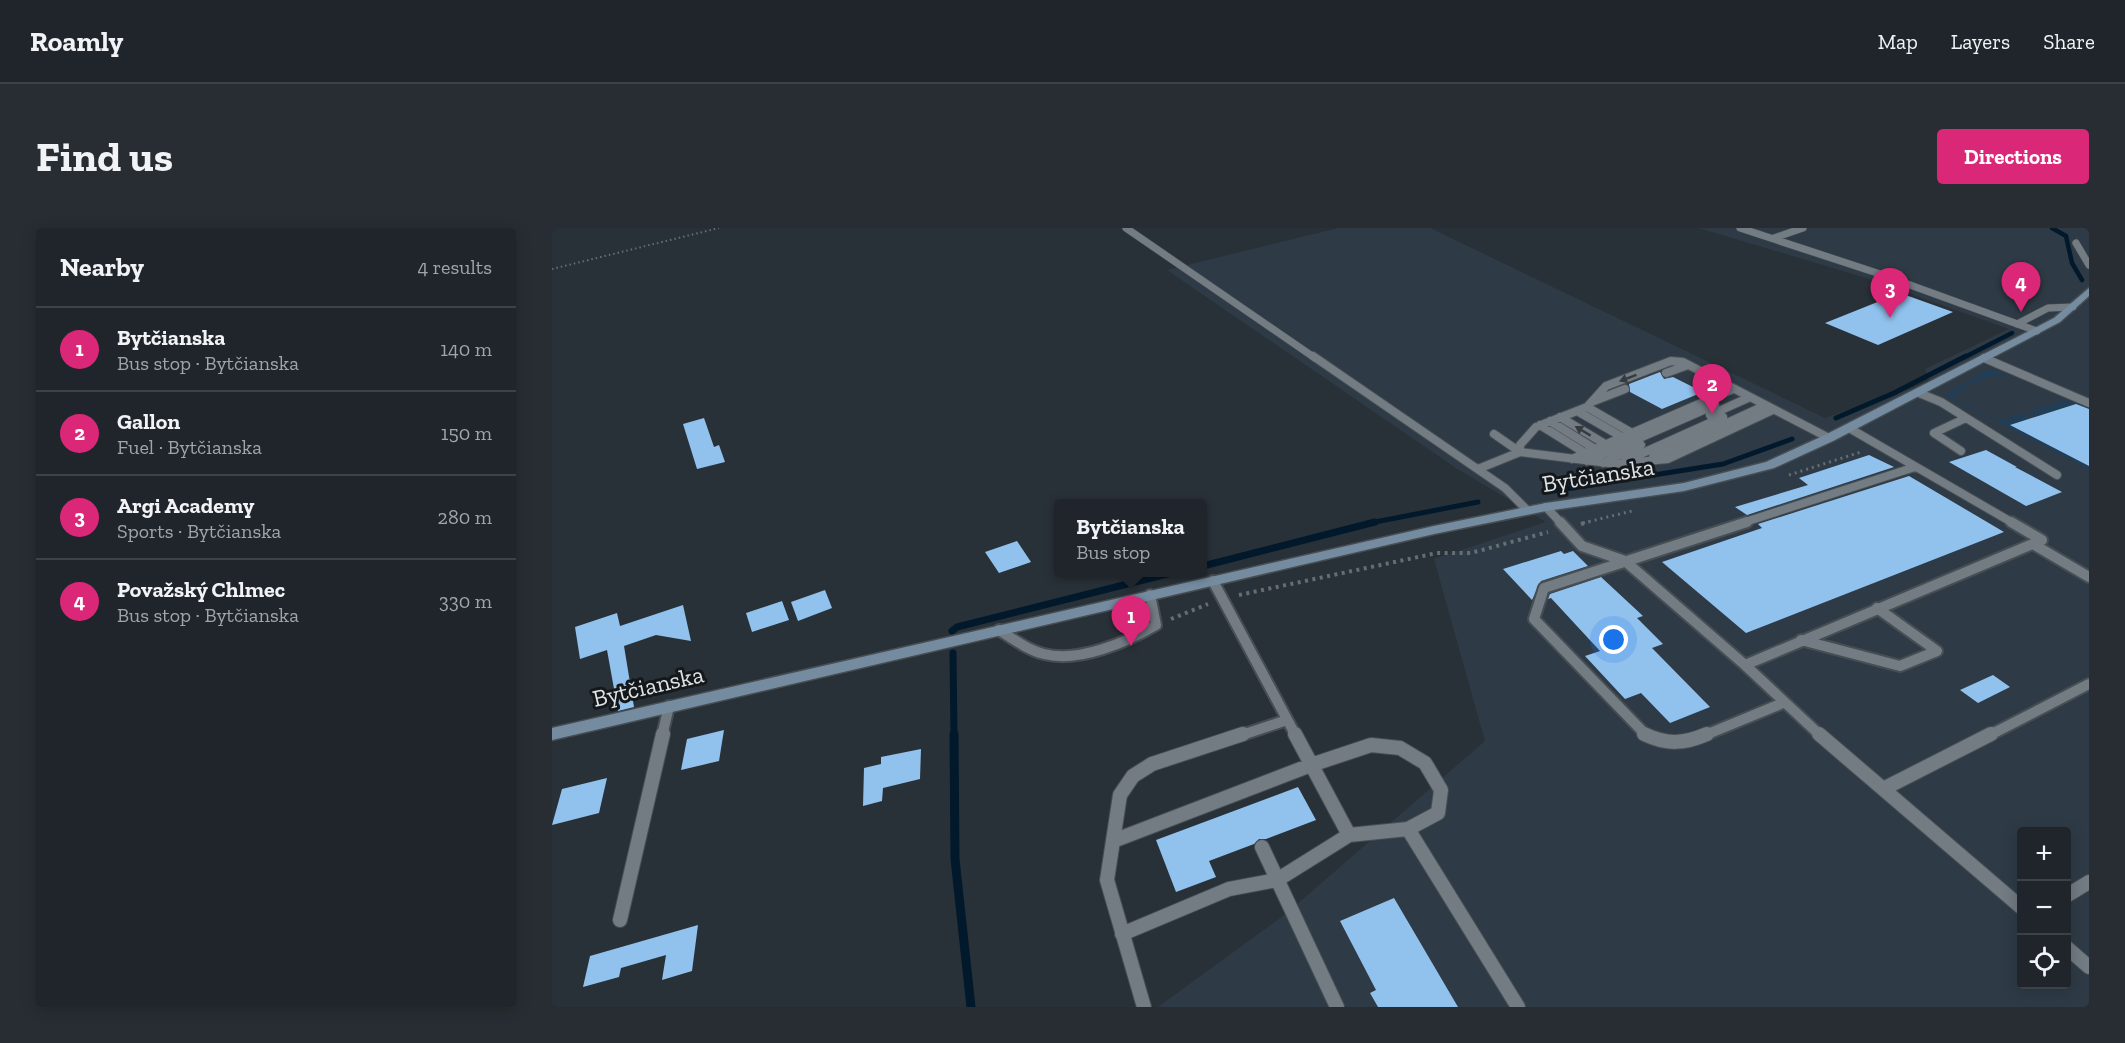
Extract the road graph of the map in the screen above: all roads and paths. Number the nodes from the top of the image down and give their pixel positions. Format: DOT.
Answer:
graph roads {
  1 [pos="720,228"];
  2 [pos="1126,228"];
  3 [pos="1740,228"];
  4 [pos="1803,228"];
  5 [pos="1774,238"];
  6 [pos="2076,243"];
  7 [pos="2089,265"];
  8 [pos="552,269"];
  9 [pos="2089,291"];
  10 [pos="2073,307"];
  11 [pos="2017,324"];
  12 [pos="2037,332"];
  13 [pos="1984,358"];
  14 [pos="1686,364"];
  15 [pos="1666,373"];
  16 [pos="1625,389"];
  17 [pos="1731,390"];
  18 [pos="1919,393"];
  19 [pos="1752,400"];
  20 [pos="1590,404"];
  21 [pos="2089,404"];
  22 [pos="1773,410"];
  23 [pos="1577,411"];
  24 [pos="1560,417"];
  25 [pos="1966,418"];
  26 [pos="1550,421"];
  27 [pos="1540,425"];
  28 [pos="1849,429"];
  29 [pos="1632,433"];
  30 [pos="1494,434"];
  31 [pos="1622,437"];
  32 [pos="1829,438"];
  33 [pos="1605,444"];
  34 [pos="1595,449"];
  35 [pos="1961,451"];
  36 [pos="1520,452"];
  37 [pos="1586,457"];
  38 [pos="1642,462"];
  39 [pos="1602,463"];
  40 [pos="1617,465"];
  41 [pos="1915,468"];
  42 [pos="1478,469"];
  43 [pos="2057,475"];
  44 [pos="1546,507"];
  45 [pos="1527,510"];
  46 [pos="1564,528"];
  47 [pos="2033,544"];
  48 [pos="1625,561"];
  49 [pos="2089,577"];
  50 [pos="1213,581"];
  51 [pos="1150,595"];
  52 [pos="1222,598"];
  53 [pos="1877,608"];
  54 [pos="1156,625"];
  55 [pos="999,630"];
  56 [pos="1801,640"];
  57 [pos="1745,665"];
  58 [pos="2089,684"];
  59 [pos="1783,703"];
  60 [pos="669,706"];
  61 [pos="1287,720"];
  62 [pos="552,734"];
  63 [pos="1311,765"];
  64 [pos="1883,789"];
  65 [pos="1408,829"];
  66 [pos="1349,835"];
  67 [pos="1113,841"];
  68 [pos="1262,847"];
  69 [pos="1277,880"];
  70 [pos="2089,882"];
  71 [pos="2071,893"];
  72 [pos="2017,904"];
  73 [pos="620,920"];
  74 [pos="1122,934"];
  75 [pos="2071,951"];
  76 [pos="2089,967"];
  77 [pos="1144,1007"];
  78 [pos="1337,1007"];
  79 [pos="1518,1007"];
  1 -- 8 [label="path"];
  2 -- 42 [label="lane"];
  3 -- 5 [label="lane"];
  4 -- 5 [label="lane"];
  5 -- 11 [label="lane"];
  6 -- 7 [label="lane"];
  9 -- 10 [label="main road, Bytčianska"];
  10 -- 11 [label="lane"];
  10 -- 12 [label="main road, Bytčianska"];
  11 -- 12 [label="lane"];
  12 -- 13 [label="main road, Bytčianska"];
  13 -- 18 [label="main road, Bytčianska"];
  13 -- 21 [label="lane"];
  14 -- 15 [label="lane"];
  14 -- 17 [label="lane"];
  14 -- 20 [label="lane, one-way"];
  16 -- 20 [label="lane"];
  17 -- 19 [label="lane"];
  17 -- 29 [label="lane"];
  18 -- 25 [label="lane"];
  18 -- 28 [label="main road, Bytčianska"];
  19 -- 22 [label="lane"];
  19 -- 37 [label="lane"];
  19 -- 38 [label="lane"];
  19 -- 39 [label="lane"];
  19 -- 40 [label="lane"];
  20 -- 23 [label="lane"];
  20 -- 29 [label="lane"];
  22 -- 32 [label="lane"];
  22 -- 38 [label="lane"];
  23 -- 24 [label="lane"];
  23 -- 31 [label="lane"];
  24 -- 26 [label="lane"];
  33 -- 24 [label="lane, one-way"];
  25 -- 35 [label="lane"];
  25 -- 43 [label="lane"];
  26 -- 27 [label="lane"];
  26 -- 34 [label="lane"];
  27 -- 36 [label="lane"];
  27 -- 37 [label="lane"];
  28 -- 32 [label="main road, Bytčianska"];
  28 -- 41 [label="lane"];
  29 -- 31 [label="lane"];
  30 -- 36 [label="lane"];
  31 -- 33 [label="lane"];
  32 -- 44 [label="main road, Bytčianska"];
  33 -- 34 [label="lane"];
  34 -- 37 [label="lane"];
  36 -- 37 [label="lane"];
  36 -- 42 [label="lane"];
  37 -- 39 [label="lane"];
  38 -- 40 [label="lane"];
  39 -- 40 [label="lane"];
  41 -- 47 [label="lane"];
  41 -- 48 [label="lane"];
  42 -- 45 [label="lane"];
  44 -- 45 [label="main road, Bytčianska"];
  44 -- 46 [label="lane"];
  45 -- 50 [label="main road, Bytčianska"];
  46 -- 48 [label="lane"];
  46 -- 52 [label="path"];
  47 -- 49 [label="lane"];
  47 -- 53 [label="lane"];
  48 -- 57 [label="lane"];
  48 -- 59 [label="lane"];
  50 -- 51 [label="main road, Bytčianska"];
  50 -- 52 [label="lane"];
  51 -- 54 [label="lane"];
  51 -- 55 [label="main road, Bytčianska"];
  52 -- 54 [label="path"];
  52 -- 61 [label="lane"];
  53 -- 56 [label="lane"];
  53 -- 56 [label="lane"];
  54 -- 55 [label="lane"];
  55 -- 60 [label="main road, Bytčianska"];
  56 -- 57 [label="lane"];
  57 -- 59 [label="lane"];
  58 -- 64 [label="lane"];
  59 -- 64 [label="lane"];
  60 -- 62 [label="main road, Bytčianska"];
  60 -- 73 [label="lane"];
  61 -- 63 [label="lane"];
  61 -- 67 [label="lane"];
  63 -- 65 [label="lane"];
  63 -- 66 [label="lane"];
  63 -- 67 [label="lane"];
  64 -- 72 [label="lane"];
  65 -- 66 [label="lane"];
  65 -- 79 [label="lane"];
  66 -- 69 [label="lane"];
  67 -- 74 [label="lane"];
  68 -- 69 [label="lane"];
  69 -- 74 [label="lane"];
  69 -- 78 [label="lane"];
  70 -- 71 [label="lane"];
  74 -- 77 [label="lane"];
  75 -- 76 [label="lane"];
}
